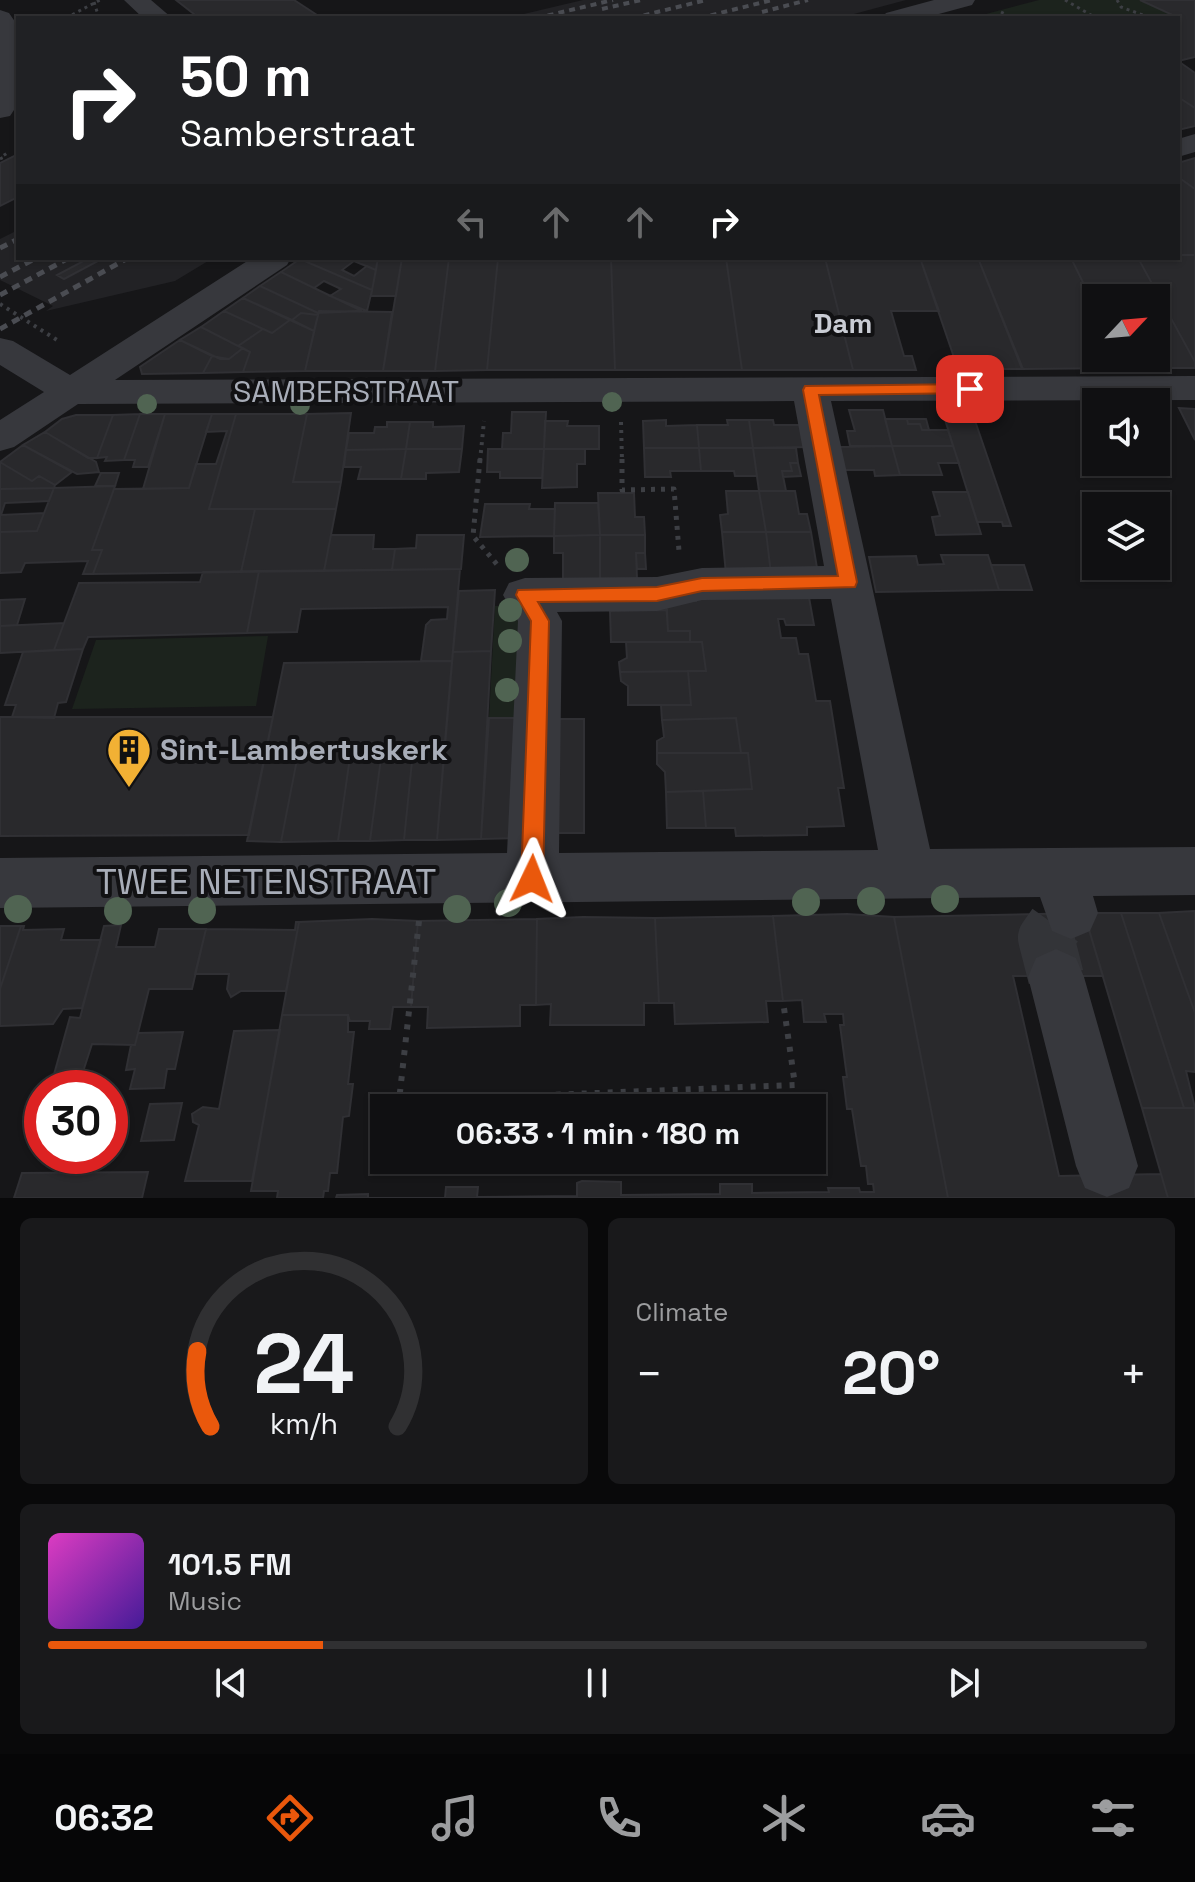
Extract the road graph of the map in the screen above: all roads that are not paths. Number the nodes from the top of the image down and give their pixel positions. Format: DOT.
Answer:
graph roads {
  1 [pos="136,0"];
  2 [pos="963,0"];
  3 [pos="4,10"];
  4 [pos="156,16"];
  5 [pos="903,16"];
  6 [pos="0,110"];
  7 [pos="272,260"];
  8 [pos="0,349"];
  9 [pos="1195,388"];
  10 [pos="810,390"];
  11 [pos="72,392"];
  12 [pos="0,438"];
  13 [pos="848,582"];
  14 [pos="908,871"];
  15 [pos="1195,871"];
  16 [pos="532,879"];
  17 [pos="0,883"];
  18 [pos="1056,977"];
  19 [pos="1107,1166"];
  1 -- 4 [label="street"];
  2 -- 5 [label="street"];
  3 -- 6 [label="street"];
  7 -- 11 [label="street"];
  8 -- 11 [label="street"];
  9 -- 10 [label="street, SAMBERSTRAAT"];
  10 -- 11 [label="street, SAMBERSTRAAT"];
  10 -- 13 [label="street"];
  11 -- 12 [label="street"];
  13 -- 14 [label="street"];
  13 -- 16 [label="street"];
  14 -- 15 [label="street, TWEE NETENSTRAAT"];
  14 -- 16 [label="street, TWEE NETENSTRAAT"];
  16 -- 17 [label="street, TWEE NETENSTRAAT"];
  18 -- 19 [label="street"];
}
